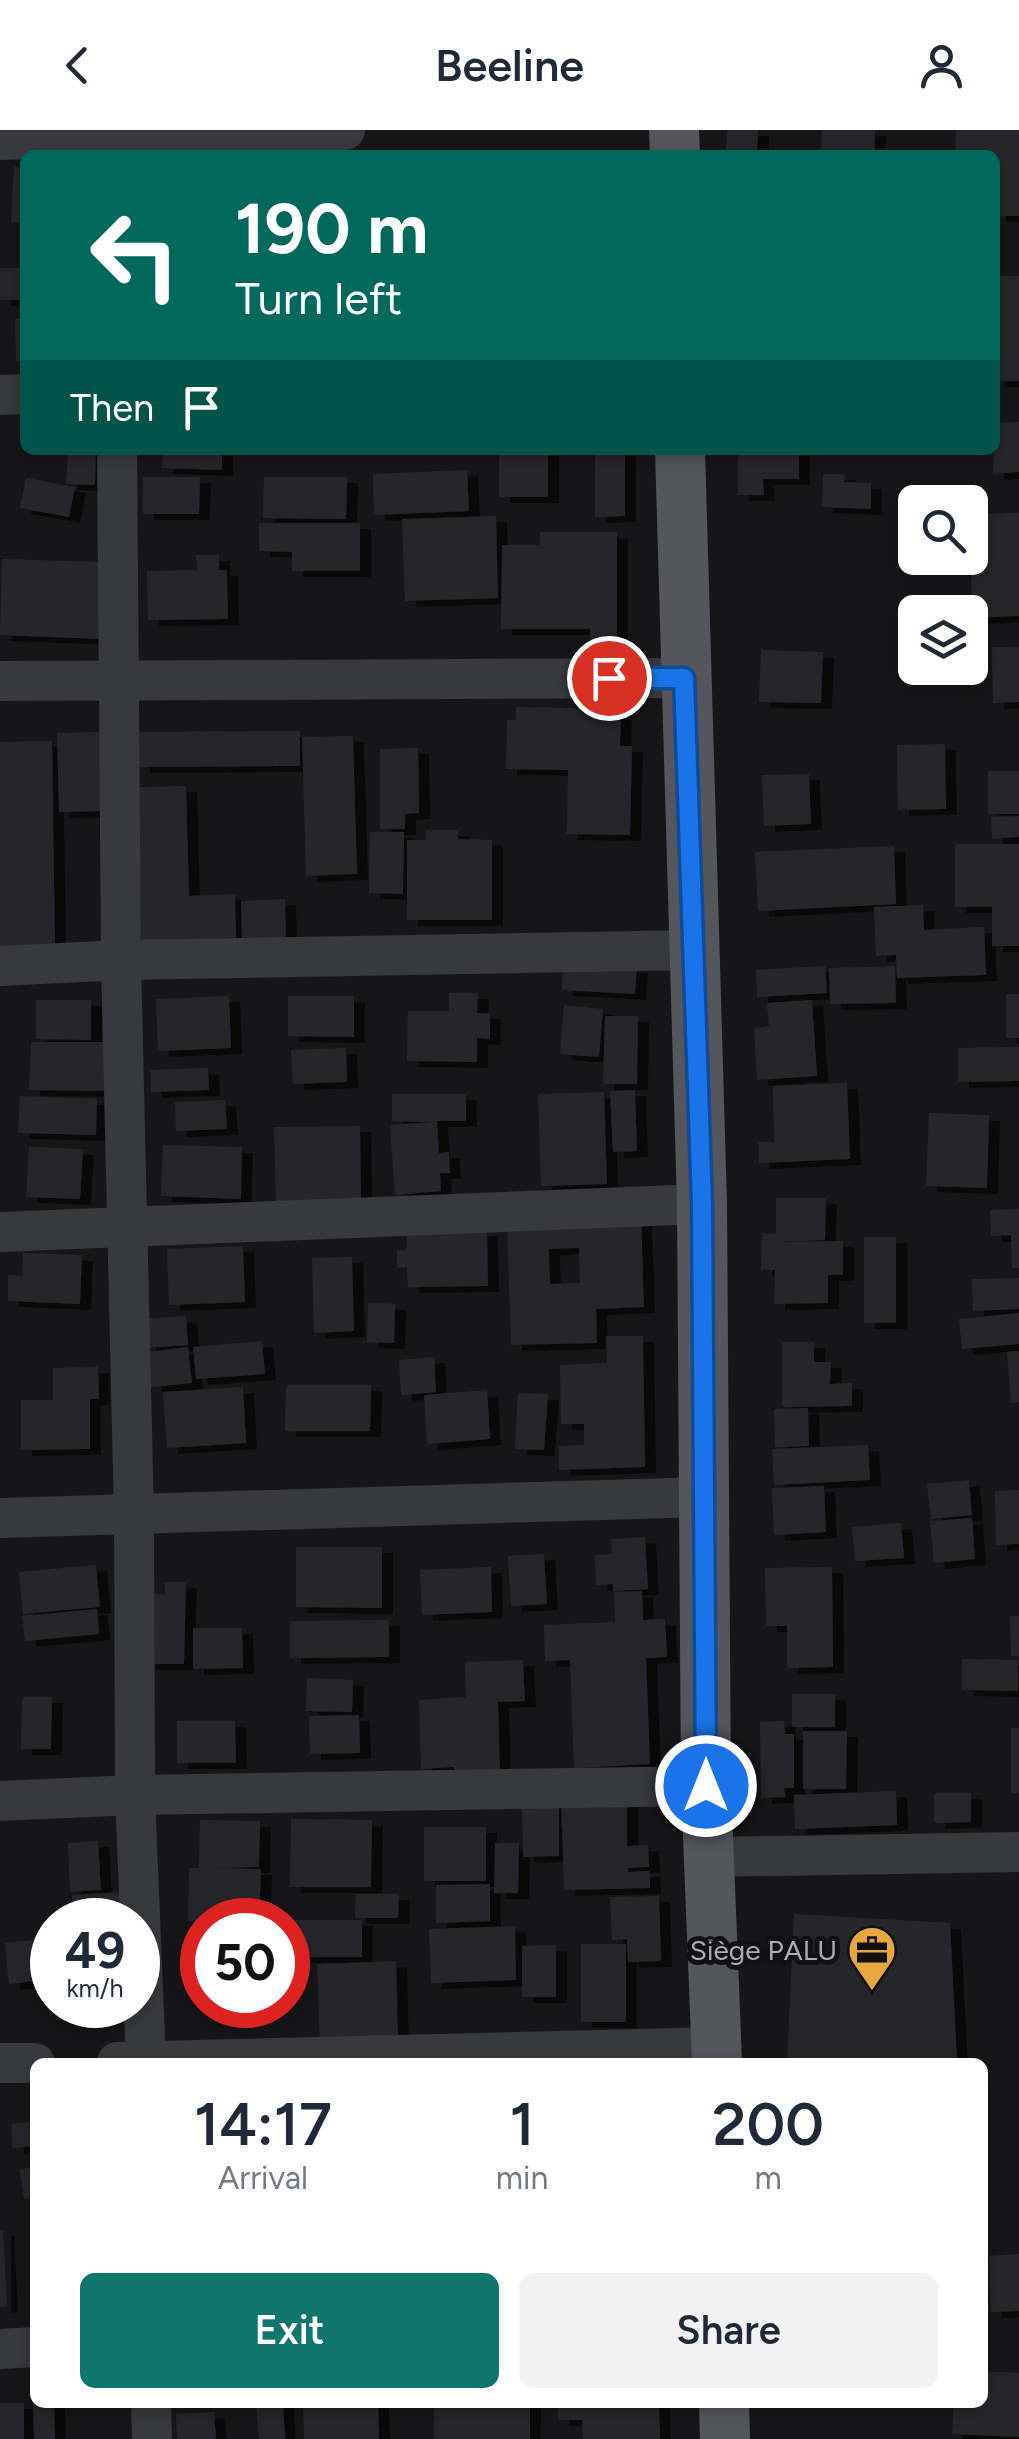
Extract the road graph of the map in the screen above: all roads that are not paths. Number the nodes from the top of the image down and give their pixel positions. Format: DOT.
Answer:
graph roads {
  1 [pos="345,130"];
  2 [pos="0,140"];
  3 [pos="114,146"];
  4 [pos="116,455"];
  5 [pos="680,455"];
  6 [pos="684,678"];
  7 [pos="118,679"];
  8 [pos="0,681"];
  9 [pos="694,950"];
  10 [pos="120,960"];
  11 [pos="0,966"];
  12 [pos="702,1204"];
  13 [pos="126,1227"];
  14 [pos="0,1232"];
  15 [pos="704,1498"];
  16 [pos="134,1515"];
  17 [pos="0,1518"];
  18 [pos="706,1786"];
  19 [pos="135,1795"];
  20 [pos="0,1801"];
  21 [pos="1019,1852"];
  22 [pos="708,1857"];
  23 [pos="717,2054"];
  24 [pos="146,2058"];
  25 [pos="432,2058"];
  26 [pos="0,2063"];
  27 [pos="30,2063"];
  28 [pos="30,2347"];
  29 [pos="0,2349"];
  30 [pos="151,2408"];
  31 [pos="724,2408"];
  32 [pos="152,2439"];
  33 [pos="725,2439"];
  1 -- 3 [label="street"];
  2 -- 3 [label="street"];
  4 -- 7 [label="street"];
  5 -- 6 [label="main road"];
  6 -- 7 [label="street"];
  6 -- 9 [label="main road"];
  7 -- 8 [label="street"];
  7 -- 10 [label="street"];
  9 -- 10 [label="street"];
  9 -- 12 [label="main road"];
  10 -- 11 [label="street"];
  10 -- 13 [label="street"];
  12 -- 13 [label="street"];
  12 -- 15 [label="main road"];
  13 -- 14 [label="street"];
  13 -- 16 [label="street"];
  15 -- 16 [label="street"];
  15 -- 18 [label="main road"];
  16 -- 17 [label="street"];
  16 -- 19 [label="street"];
  18 -- 19 [label="street"];
  18 -- 22 [label="main road"];
  19 -- 20 [label="street"];
  19 -- 24 [label="street"];
  21 -- 22 [label="street"];
  22 -- 23 [label="main road"];
  23 -- 25 [label="street"];
  26 -- 27 [label="street"];
  28 -- 29 [label="street"];
  30 -- 32 [label="street"];
  31 -- 33 [label="main road"];
}
